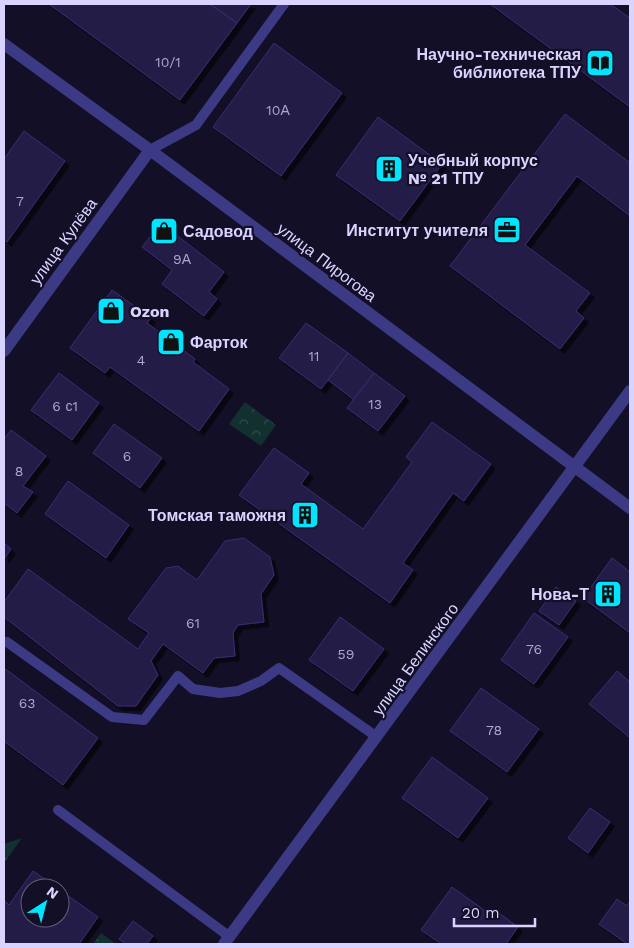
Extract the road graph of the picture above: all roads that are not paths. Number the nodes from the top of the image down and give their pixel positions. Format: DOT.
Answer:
graph roads {
  1 [pos="284,4"];
  2 [pos="4,44"];
  3 [pos="150,150"];
  4 [pos="4,351"];
  5 [pos="630,391"];
  6 [pos="575,466"];
  7 [pos="630,508"];
  8 [pos="7,642"];
  9 [pos="377,737"];
  10 [pos="58,810"];
  11 [pos="227,941"];
  1 -- 3 [label="lane"];
  2 -- 3 [label="street, улица Пирогова"];
  3 -- 4 [label="street, улица Кулёва"];
  3 -- 6 [label="street, улица Пирогова"];
  5 -- 6 [label="street, улица Белинского"];
  6 -- 7 [label="street, улица Пирогова"];
  6 -- 9 [label="street, улица Белинского"];
  8 -- 9 [label="lane"];
  9 -- 11 [label="street, улица Белинского"];
  10 -- 11 [label="lane"];
}
